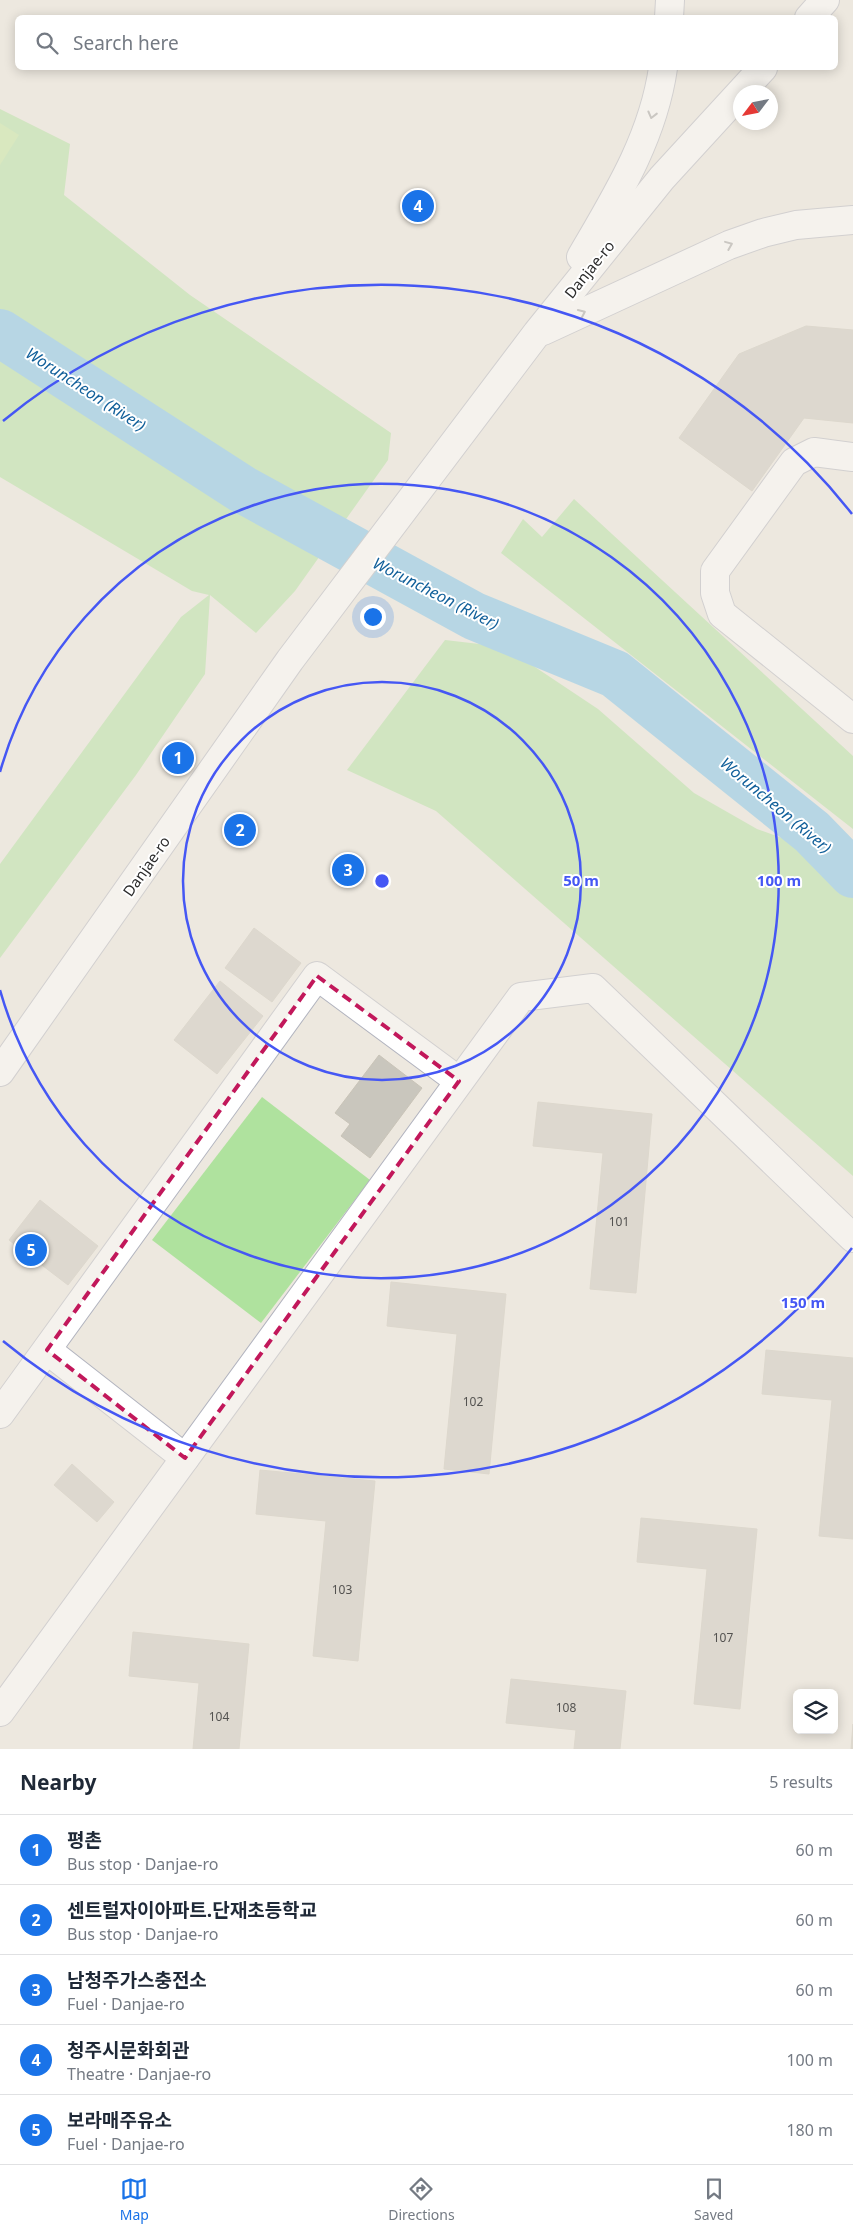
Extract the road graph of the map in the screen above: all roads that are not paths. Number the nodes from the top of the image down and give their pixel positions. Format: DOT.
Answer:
graph roads {
  1 [pos="670,0"];
  2 [pos="825,0"];
  3 [pos="669,15"];
  4 [pos="812,15"];
  5 [pos="663,70"];
  6 [pos="761,70"];
  7 [pos="853,220"];
  8 [pos="537,334"];
  9 [pos="853,457"];
  10 [pos="853,719"];
  11 [pos="0,1072"];
  12 [pos="460,1081"];
  13 [pos="853,1238"];
  14 [pos="46,1350"];
  15 [pos="0,1414"];
  16 [pos="186,1458"];
  17 [pos="0,1712"];
  1 -- 3 [label="street"];
  2 -- 4 [label="street"];
  5 -- 8 [label="street, one-way"];
  6 -- 8 [label="street, Danjae-ro"];
  8 -- 7 [label="street, one-way"];
  8 -- 11 [label="street, Danjae-ro"];
  9 -- 10 [label="street"];
  12 -- 13 [label="street"];
  12 -- 14 [label="street"];
  12 -- 16 [label="street"];
  14 -- 15 [label="street"];
  14 -- 16 [label="street"];
  16 -- 17 [label="street"];
}
